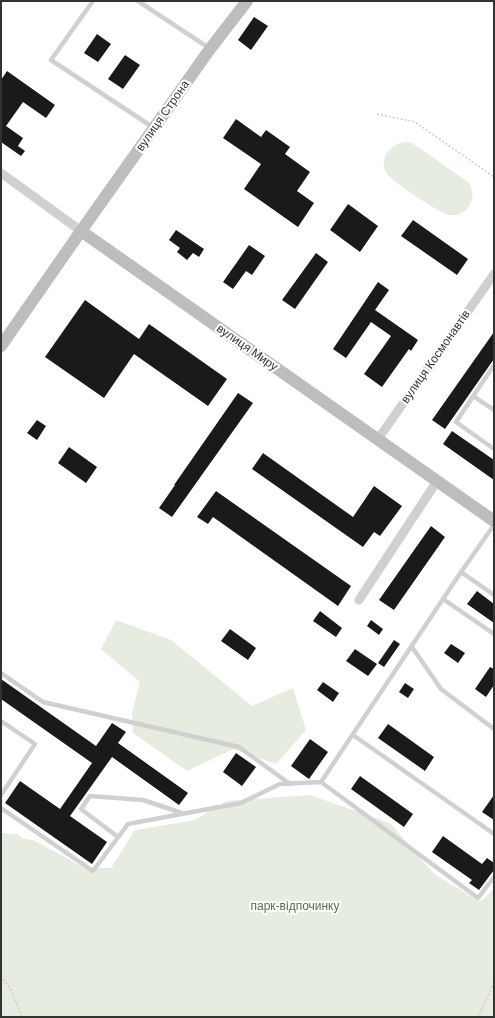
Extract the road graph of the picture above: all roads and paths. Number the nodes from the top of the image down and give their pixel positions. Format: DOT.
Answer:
graph roads {
  1 [pos="93,1"];
  2 [pos="138,1"];
  3 [pos="247,1"];
  4 [pos="210,49"];
  5 [pos="377,114"];
  6 [pos="154,129"];
  7 [pos="1,173"];
  8 [pos="494,177"];
  9 [pos="81,231"];
  10 [pos="494,274"];
  11 [pos="1,346"];
  12 [pos="494,365"];
  13 [pos="474,396"];
  14 [pos="494,410"];
  15 [pos="378,439"];
  16 [pos="494,449"];
  17 [pos="438,481"];
  18 [pos="494,521"];
  19 [pos="494,525"];
  20 [pos="461,572"];
  21 [pos="494,595"];
  22 [pos="443,599"];
  23 [pos="359,600"];
  24 [pos="494,634"];
  25 [pos="412,647"];
  26 [pos="1,674"];
  27 [pos="1,721"];
  28 [pos="494,728"];
  29 [pos="353,735"];
  30 [pos="322,782"];
  31 [pos="290,784"];
  32 [pos="1,795"];
  33 [pos="1,808"];
  34 [pos="184,814"];
  35 [pos="494,834"];
  36 [pos="118,837"];
  37 [pos="494,877"];
  38 [pos="1,976"];
  39 [pos="494,982"];
  40 [pos="22,1017"];
  41 [pos="478,1017"];
  1 -- 6 [label="lane"];
  2 -- 4 [label="lane"];
  3 -- 4 [label="main road, вулиця Строна"];
  4 -- 6 [label="main road, вулиця Строна"];
  5 -- 8 [label="path"];
  6 -- 9 [label="main road, вулиця Строна"];
  7 -- 9 [label="street, вулиця Миру"];
  9 -- 11 [label="main road, вулиця Строна"];
  9 -- 15 [label="main road, вулиця Миру"];
  10 -- 15 [label="street, вулиця Космонавтів"];
  12 -- 13 [label="lane"];
  13 -- 14 [label="lane"];
  13 -- 16 [label="lane"];
  15 -- 17 [label="main road, вулиця Миру"];
  17 -- 18 [label="main road, вулиця Миру"];
  17 -- 23 [label="street"];
  19 -- 20 [label="lane"];
  20 -- 21 [label="lane"];
  20 -- 22 [label="lane"];
  22 -- 24 [label="lane"];
  22 -- 25 [label="lane"];
  25 -- 28 [label="lane"];
  25 -- 29 [label="lane"];
  26 -- 31 [label="lane"];
  27 -- 32 [label="lane"];
  29 -- 30 [label="lane"];
  29 -- 35 [label="lane"];
  30 -- 31 [label="lane"];
  30 -- 37 [label="lane"];
  31 -- 34 [label="lane"];
  33 -- 36 [label="lane"];
  34 -- 36 [label="lane"];
  34 -- 36 [label="lane"];
  38 -- 40 [label="path"];
  39 -- 41 [label="path"];
}
